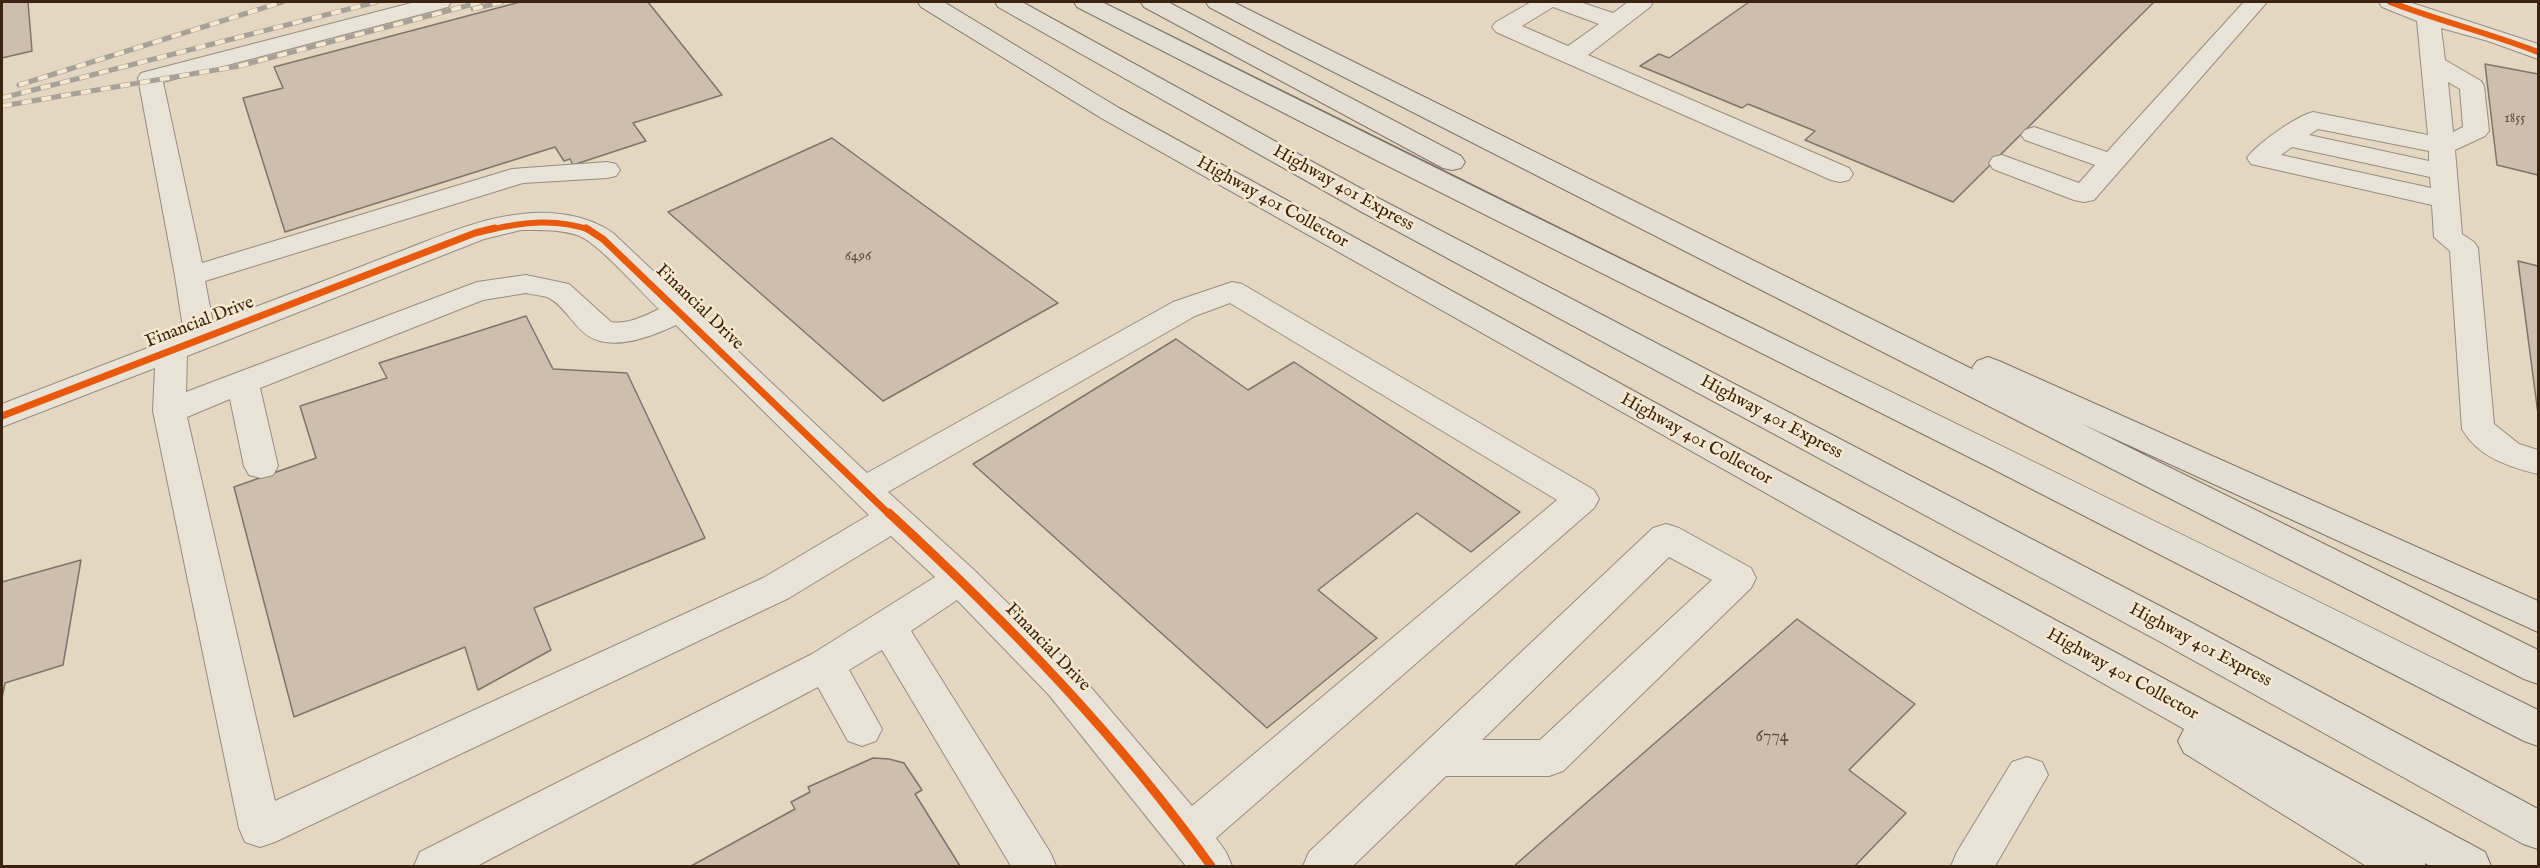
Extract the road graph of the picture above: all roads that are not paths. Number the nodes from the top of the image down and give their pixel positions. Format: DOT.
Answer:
graph roads {
  1 [pos="440,2"];
  2 [pos="929,2"];
  3 [pos="1006,2"];
  4 [pos="1085,2"];
  5 [pos="1152,2"];
  6 [pos="1217,2"];
  7 [pos="1560,2"];
  8 [pos="2256,2"];
  9 [pos="2390,2"];
  10 [pos="1629,8"];
  11 [pos="1540,12"];
  12 [pos="2428,17"];
  13 [pos="1570,31"];
  14 [pos="2496,36"];
  15 [pos="2538,39"];
  16 [pos="1592,40"];
  17 [pos="1295,43"];
  18 [pos="2538,52"];
  19 [pos="1571,56"];
  20 [pos="2034,135"];
  21 [pos="2111,162"];
  22 [pos="2002,163"];
  23 [pos="607,170"];
  24 [pos="572,172"];
  25 [pos="2444,173"];
  26 [pos="1840,174"];
  27 [pos="540,222"];
  28 [pos="190,276"];
  29 [pos="679,312"];
  30 [pos="186,344"];
  31 [pos="243,383"];
  32 [pos="169,411"];
  33 [pos="2,416"];
  34 [pos="1997,456"];
  35 [pos="2538,462"];
  36 [pos="261,466"];
  37 [pos="1760,476"];
  38 [pos="864,490"];
  39 [pos="894,517"];
  40 [pos="960,579"];
  41 [pos="2538,616"];
  42 [pos="888,627"];
  43 [pos="826,664"];
  44 [pos="2538,668"];
  45 [pos="862,729"];
  46 [pos="2538,729"];
  47 [pos="1437,758"];
  48 [pos="2027,775"];
  49 [pos="2538,830"];
  50 [pos="1189,835"];
  51 [pos="435,867"];
  52 [pos="1035,867"];
  53 [pos="1211,867"];
  54 [pos="1324,867"];
  55 [pos="1972,867"];
  56 [pos="2404,867"];
  57 [pos="2470,867"];
  1 -- 28 [label="street"];
  2 -- 37 [label="highway, Highway 401 Collector"];
  3 -- 49 [label="highway, Highway 401 Express"];
  4 -- 34 [label="highway"];
  5 -- 34 [label="highway"];
  6 -- 17 [label="highway"];
  7 -- 10 [label="street"];
  8 -- 21 [label="street"];
  9 -- 12 [label="street"];
  10 -- 16 [label="street"];
  11 -- 19 [label="street"];
  12 -- 14 [label="street"];
  12 -- 25 [label="street"];
  13 -- 16 [label="street"];
  14 -- 15 [label="street"];
  14 -- 18 [label="street"];
  16 -- 19 [label="street"];
  17 -- 41 [label="highway"];
  17 -- 44 [label="highway"];
  19 -- 26 [label="street"];
  20 -- 21 [label="street"];
  21 -- 22 [label="street"];
  23 -- 24 [label="street"];
  24 -- 27 [label="street"];
  24 -- 28 [label="street"];
  25 -- 25 [label="street"];
  25 -- 35 [label="street"];
  27 -- 29 [label="street, Financial Drive"];
  27 -- 30 [label="street, Financial Drive"];
  28 -- 30 [label="street"];
  29 -- 31 [label="street"];
  29 -- 38 [label="street, Financial Drive"];
  30 -- 32 [label="street"];
  30 -- 33 [label="street, Financial Drive"];
  31 -- 32 [label="street"];
  31 -- 36 [label="street"];
  32 -- 39 [label="street"];
  34 -- 46 [label="highway"];
  37 -- 56 [label="highway"];
  37 -- 57 [label="highway, Highway 401 Collector"];
  38 -- 39 [label="street, Financial Drive"];
  38 -- 50 [label="street"];
  39 -- 40 [label="street, Financial Drive"];
  40 -- 42 [label="street"];
  40 -- 50 [label="street, Financial Drive"];
  42 -- 43 [label="street"];
  42 -- 52 [label="street"];
  43 -- 45 [label="street"];
  43 -- 51 [label="street"];
  47 -- 47 [label="street"];
  47 -- 54 [label="street"];
  48 -- 55 [label="street"];
  50 -- 53 [label="street, Financial Drive"];
}
